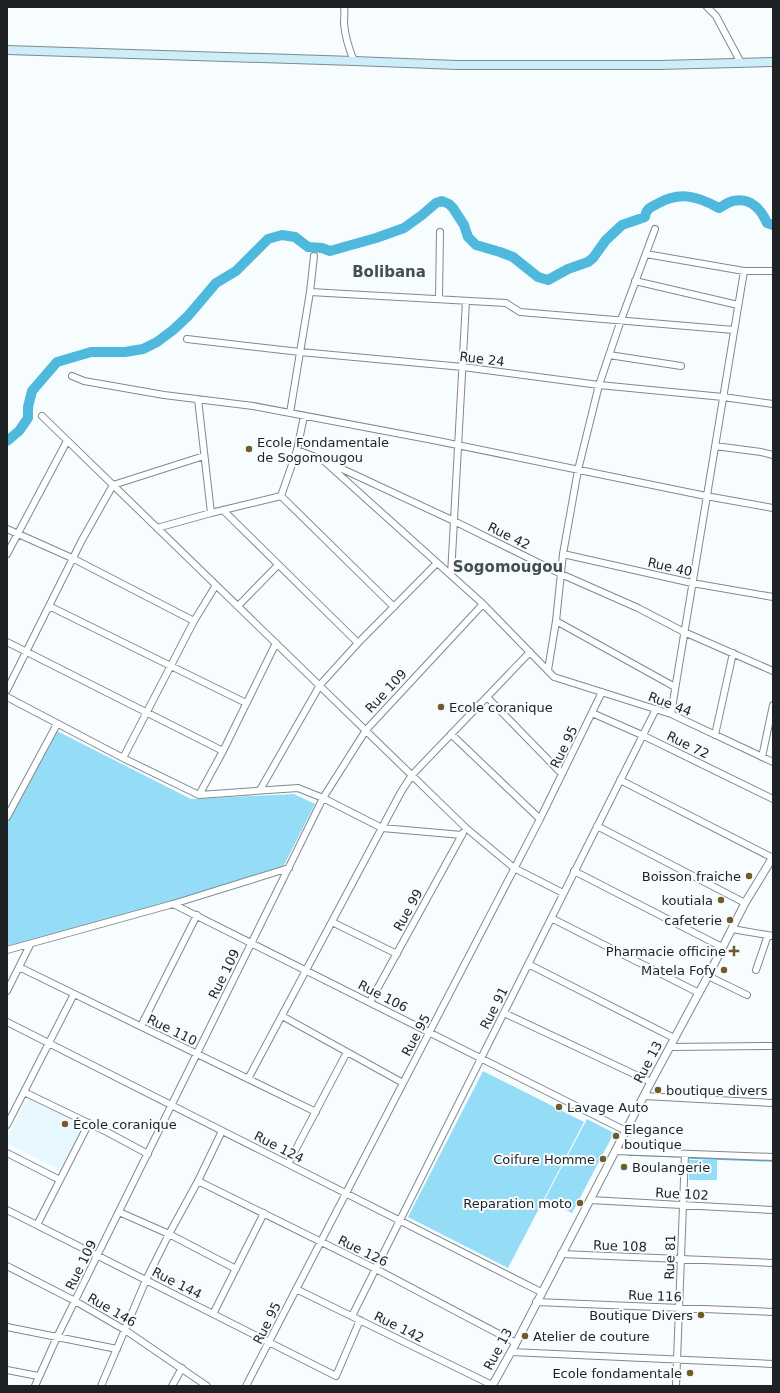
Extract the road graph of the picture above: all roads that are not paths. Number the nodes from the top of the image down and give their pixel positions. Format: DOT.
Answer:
graph roads {
  1 [pos="344,7"];
  2 [pos="707,7"];
  3 [pos="7,50"];
  4 [pos="354,61"];
  5 [pos="773,62"];
  6 [pos="741,63"];
  7 [pos="655,229"];
  8 [pos="440,232"];
  9 [pos="646,254"];
  10 [pos="314,256"];
  11 [pos="744,271"];
  12 [pos="773,271"];
  13 [pos="635,281"];
  14 [pos="310,292"];
  15 [pos="439,299"];
  16 [pos="466,301"];
  17 [pos="738,306"];
  18 [pos="621,320"];
  19 [pos="734,330"];
  20 [pos="187,339"];
  21 [pos="300,352"];
  22 [pos="609,355"];
  23 [pos="681,366"];
  24 [pos="463,367"];
  25 [pos="72,376"];
  26 [pos="599,385"];
  27 [pos="723,397"];
  28 [pos="198,399"];
  29 [pos="773,404"];
  30 [pos="290,413"];
  31 [pos="42,416"];
  32 [pos="304,416"];
  33 [pos="67,441"];
  34 [pos="458,446"];
  35 [pos="715,446"];
  36 [pos="298,450"];
  37 [pos="773,455"];
  38 [pos="204,456"];
  39 [pos="323,460"];
  40 [pos="578,470"];
  41 [pos="113,485"];
  42 [pos="281,496"];
  43 [pos="706,496"];
  44 [pos="773,508"];
  45 [pos="223,510"];
  46 [pos="212,513"];
  47 [pos="454,521"];
  48 [pos="157,528"];
  49 [pos="7,529"];
  50 [pos="17,535"];
  51 [pos="7,554"];
  52 [pos="563,554"];
  53 [pos="72,558"];
  54 [pos="437,562"];
  55 [pos="278,565"];
  56 [pos="561,574"];
  57 [pos="451,575"];
  58 [pos="692,583"];
  59 [pos="216,585"];
  60 [pos="773,597"];
  61 [pos="483,604"];
  62 [pos="49,606"];
  63 [pos="238,606"];
  64 [pos="394,607"];
  65 [pos="194,621"];
  66 [pos="556,622"];
  67 [pos="684,632"];
  68 [pos="7,642"];
  69 [pos="276,643"];
  70 [pos="358,643"];
  71 [pos="26,652"];
  72 [pos="530,652"];
  73 [pos="733,652"];
  74 [pos="170,666"];
  75 [pos="548,670"];
  76 [pos="773,671"];
  77 [pos="554,677"];
  78 [pos="320,685"];
  79 [pos="675,687"];
  80 [pos="7,690"];
  81 [pos="602,692"];
  82 [pos="487,696"];
  83 [pos="7,697"];
  84 [pos="246,704"];
  85 [pos="773,705"];
  86 [pos="656,709"];
  87 [pos="146,713"];
  88 [pos="592,713"];
  89 [pos="671,714"];
  90 [pos="57,724"];
  91 [pos="366,730"];
  92 [pos="451,734"];
  93 [pos="715,735"];
  94 [pos="642,736"];
  95 [pos="223,751"];
  96 [pos="762,757"];
  97 [pos="123,758"];
  98 [pos="773,762"];
  99 [pos="562,774"];
  100 [pos="412,775"];
  101 [pos="620,780"];
  102 [pos="260,790"];
  103 [pos="199,795"];
  104 [pos="323,798"];
  105 [pos="773,799"];
  106 [pos="7,817"];
  107 [pos="540,819"];
  108 [pos="597,826"];
  109 [pos="382,828"];
  110 [pos="466,828"];
  111 [pos="462,835"];
  112 [pos="773,858"];
  113 [pos="289,868"];
  114 [pos="514,868"];
  115 [pos="574,871"];
  116 [pos="563,893"];
  117 [pos="745,902"];
  118 [pos="173,904"];
  119 [pos="197,916"];
  120 [pos="551,918"];
  121 [pos="332,922"];
  122 [pos="732,929"];
  123 [pos="771,935"];
  124 [pos="252,943"];
  125 [pos="30,945"];
  126 [pos="722,947"];
  127 [pos="7,950"];
  128 [pos="397,954"];
  129 [pos="528,964"];
  130 [pos="19,967"];
  131 [pos="306,970"];
  132 [pos="756,970"];
  133 [pos="708,976"];
  134 [pos="7,991"];
  135 [pos="698,993"];
  136 [pos="74,994"];
  137 [pos="747,995"];
  138 [pos="370,1002"];
  139 [pos="504,1013"];
  140 [pos="282,1016"];
  141 [pos="7,1022"];
  142 [pos="141,1026"];
  143 [pos="429,1032"];
  144 [pos="674,1038"];
  145 [pos="49,1043"];
  146 [pos="773,1046"];
  147 [pos="670,1047"];
  148 [pos="347,1052"];
  149 [pos="197,1054"];
  150 [pos="481,1058"];
  151 [pos="248,1079"];
  152 [pos="651,1082"];
  153 [pos="403,1083"];
  154 [pos="24,1092"];
  155 [pos="644,1096"];
  156 [pos="773,1103"];
  157 [pos="172,1105"];
  158 [pos="316,1112"];
  159 [pos="89,1123"];
  160 [pos="7,1125"];
  161 [pos="222,1130"];
  162 [pos="626,1131"];
  163 [pos="615,1151"];
  164 [pos="7,1154"];
  165 [pos="148,1154"];
  166 [pos="686,1154"];
  167 [pos="773,1157"];
  168 [pos="288,1164"];
  169 [pos="60,1180"];
  170 [pos="198,1181"];
  171 [pos="346,1193"];
  172 [pos="590,1200"];
  173 [pos="683,1205"];
  174 [pos="7,1210"];
  175 [pos="773,1210"];
  176 [pos="119,1212"];
  177 [pos="264,1213"];
  178 [pos="400,1220"];
  179 [pos="37,1225"];
  180 [pos="170,1234"];
  181 [pos="320,1242"];
  182 [pos="561,1254"];
  183 [pos="98,1255"];
  184 [pos="681,1259"];
  185 [pos="773,1263"];
  186 [pos="7,1266"];
  187 [pos="236,1269"];
  188 [pos="376,1269"];
  189 [pos="146,1280"];
  190 [pos="296,1289"];
  191 [pos="541,1292"];
  192 [pos="75,1301"];
  193 [pos="536,1302"];
  194 [pos="679,1308"];
  195 [pos="773,1312"];
  196 [pos="213,1314"];
  197 [pos="352,1316"];
  198 [pos="360,1320"];
  199 [pos="7,1327"];
  200 [pos="125,1330"];
  201 [pos="57,1338"];
  202 [pos="269,1343"];
  203 [pos="516,1343"];
  204 [pos="117,1349"];
  205 [pos="511,1352"];
  206 [pos="677,1360"];
  207 [pos="773,1364"];
  208 [pos="182,1368"];
  209 [pos="7,1370"];
  210 [pos="38,1376"];
  211 [pos="492,1385"];
  212 [pos="35,1386"];
  213 [pos="101,1386"];
  214 [pos="172,1386"];
  215 [pos="207,1386"];
  216 [pos="246,1386"];
  217 [pos="676,1386"];
  1 -- 4 [label="street"];
  2 -- 6 [label="street"];
  3 -- 4 [label="main road"];
  4 -- 6 [label="main road"];
  5 -- 6 [label="main road"];
  7 -- 9 [label="street"];
  8 -- 15 [label="street"];
  9 -- 11 [label="street"];
  9 -- 13 [label="street"];
  10 -- 14 [label="street"];
  11 -- 12 [label="street"];
  11 -- 17 [label="street"];
  13 -- 17 [label="street"];
  13 -- 18 [label="street"];
  14 -- 15 [label="street"];
  14 -- 21 [label="street"];
  15 -- 16 [label="street"];
  16 -- 18 [label="street"];
  16 -- 24 [label="street"];
  17 -- 19 [label="street"];
  18 -- 19 [label="street"];
  18 -- 22 [label="street"];
  19 -- 27 [label="street"];
  20 -- 21 [label="street, Rue 24"];
  21 -- 24 [label="street, Rue 24"];
  21 -- 30 [label="street"];
  22 -- 23 [label="street"];
  22 -- 26 [label="street"];
  24 -- 26 [label="street, Rue 24"];
  24 -- 34 [label="street"];
  25 -- 28 [label="street"];
  26 -- 27 [label="street, Rue 24"];
  26 -- 40 [label="street"];
  27 -- 29 [label="street, Rue 24"];
  27 -- 35 [label="street"];
  28 -- 30 [label="street"];
  28 -- 38 [label="street"];
  30 -- 32 [label="street"];
  31 -- 33 [label="street"];
  32 -- 34 [label="street"];
  32 -- 36 [label="street"];
  33 -- 41 [label="street"];
  33 -- 50 [label="street"];
  34 -- 40 [label="street"];
  34 -- 47 [label="street"];
  35 -- 37 [label="street"];
  35 -- 43 [label="street"];
  36 -- 39 [label="street, Rue 42"];
  36 -- 42 [label="street"];
  38 -- 41 [label="street"];
  38 -- 46 [label="street"];
  39 -- 47 [label="street, Rue 42"];
  39 -- 54 [label="street, Rue 42"];
  40 -- 43 [label="street"];
  40 -- 52 [label="street"];
  41 -- 48 [label="street"];
  41 -- 53 [label="street"];
  42 -- 45 [label="street"];
  42 -- 64 [label="street"];
  43 -- 44 [label="street"];
  43 -- 58 [label="street"];
  45 -- 46 [label="street"];
  45 -- 55 [label="street"];
  46 -- 48 [label="street"];
  47 -- 56 [label="street, Rue 42"];
  47 -- 57 [label="street"];
  48 -- 59 [label="street"];
  49 -- 50 [label="street"];
  50 -- 51 [label="street"];
  50 -- 53 [label="street"];
  52 -- 56 [label="street"];
  52 -- 58 [label="street, Rue 40"];
  53 -- 62 [label="street"];
  53 -- 65 [label="street"];
  54 -- 57 [label="street, Rue 42"];
  54 -- 64 [label="street"];
  55 -- 63 [label="street"];
  55 -- 70 [label="street"];
  56 -- 66 [label="street"];
  56 -- 67 [label="street, Rue 42"];
  57 -- 61 [label="street, Rue 42"];
  58 -- 60 [label="street, Rue 40"];
  58 -- 67 [label="street"];
  59 -- 63 [label="street"];
  59 -- 65 [label="street"];
  61 -- 72 [label="street, Rue 42"];
  61 -- 91 [label="street, Rue 109"];
  62 -- 71 [label="street"];
  62 -- 74 [label="street"];
  63 -- 69 [label="street"];
  64 -- 70 [label="street"];
  65 -- 74 [label="street"];
  66 -- 75 [label="street"];
  66 -- 79 [label="street"];
  67 -- 73 [label="street, Rue 42"];
  67 -- 79 [label="street"];
  68 -- 71 [label="street"];
  69 -- 78 [label="street"];
  69 -- 84 [label="street"];
  70 -- 78 [label="street"];
  71 -- 80 [label="street"];
  71 -- 87 [label="street"];
  72 -- 75 [label="street, Rue 42"];
  72 -- 82 [label="street"];
  73 -- 76 [label="street, Rue 42"];
  73 -- 93 [label="street"];
  74 -- 84 [label="street"];
  74 -- 87 [label="street"];
  75 -- 77 [label="street, Rue 42"];
  77 -- 81 [label="street, Rue 44"];
  78 -- 91 [label="street"];
  78 -- 102 [label="street"];
  79 -- 89 [label="street"];
  81 -- 86 [label="street, Rue 44"];
  81 -- 88 [label="street, Rue 95"];
  82 -- 92 [label="street"];
  82 -- 99 [label="street"];
  83 -- 90 [label="street"];
  84 -- 95 [label="street"];
  85 -- 96 [label="street"];
  86 -- 89 [label="street, Rue 44"];
  86 -- 94 [label="street, Rue 91"];
  87 -- 95 [label="street"];
  87 -- 97 [label="street"];
  88 -- 94 [label="street, Rue 72"];
  88 -- 99 [label="street, Rue 95"];
  89 -- 93 [label="street, Rue 44"];
  90 -- 97 [label="street"];
  90 -- 106 [label="street"];
  91 -- 100 [label="street"];
  91 -- 104 [label="street, Rue 109"];
  92 -- 100 [label="street"];
  92 -- 107 [label="street"];
  93 -- 96 [label="street, Rue 44"];
  94 -- 101 [label="street, Rue 91"];
  94 -- 105 [label="street, Rue 72"];
  95 -- 103 [label="street"];
  96 -- 98 [label="street, Rue 44"];
  97 -- 103 [label="street"];
  99 -- 107 [label="street, Rue 95"];
  100 -- 109 [label="street"];
  100 -- 110 [label="street"];
  101 -- 108 [label="street, Rue 91"];
  101 -- 112 [label="street"];
  102 -- 103 [label="street"];
  102 -- 104 [label="street"];
  104 -- 109 [label="street"];
  104 -- 113 [label="street, Rue 109"];
  107 -- 114 [label="street, Rue 95"];
  108 -- 115 [label="street, Rue 91"];
  108 -- 117 [label="street"];
  109 -- 111 [label="street"];
  109 -- 121 [label="street"];
  110 -- 111 [label="street, Rue 99"];
  110 -- 114 [label="street"];
  111 -- 128 [label="street, Rue 99"];
  112 -- 117 [label="street, Rue 13"];
  113 -- 118 [label="street"];
  113 -- 124 [label="street, Rue 109"];
  114 -- 116 [label="street"];
  114 -- 143 [label="street, Rue 95"];
  115 -- 116 [label="street, Rue 91"];
  115 -- 126 [label="street"];
  116 -- 120 [label="street, Rue 91"];
  117 -- 122 [label="street, Rue 13"];
  118 -- 119 [label="street, Rue 106"];
  118 -- 125 [label="street"];
  119 -- 124 [label="street, Rue 106"];
  119 -- 142 [label="street"];
  120 -- 129 [label="street, Rue 91"];
  120 -- 135 [label="street"];
  121 -- 128 [label="street"];
  121 -- 131 [label="street"];
  122 -- 123 [label="street"];
  122 -- 126 [label="street, Rue 13"];
  123 -- 132 [label="street"];
  124 -- 131 [label="street, Rue 106"];
  124 -- 149 [label="street, Rue 109"];
  125 -- 127 [label="street"];
  125 -- 130 [label="street"];
  126 -- 133 [label="street, Rue 13"];
  128 -- 138 [label="street, Rue 99"];
  129 -- 139 [label="street, Rue 91"];
  129 -- 144 [label="street"];
  130 -- 134 [label="street"];
  130 -- 136 [label="street, Rue 110"];
  131 -- 138 [label="street, Rue 106"];
  131 -- 140 [label="street"];
  133 -- 135 [label="street, Rue 13"];
  133 -- 137 [label="street"];
  135 -- 144 [label="street, Rue 13"];
  136 -- 142 [label="street, Rue 110"];
  136 -- 145 [label="street"];
  138 -- 143 [label="street, Rue 106"];
  139 -- 150 [label="street, Rue 91"];
  139 -- 152 [label="street"];
  140 -- 148 [label="street"];
  140 -- 151 [label="street"];
  141 -- 145 [label="street, Rue 124"];
  142 -- 149 [label="street, Rue 110"];
  143 -- 150 [label="street, Rue 106"];
  143 -- 153 [label="street, Rue 95"];
  144 -- 147 [label="street, Rue 13"];
  145 -- 154 [label="street"];
  145 -- 157 [label="street, Rue 124"];
  146 -- 147 [label="street"];
  147 -- 152 [label="street, Rue 13"];
  148 -- 153 [label="street"];
  148 -- 158 [label="street"];
  149 -- 151 [label="street, Rue 110"];
  149 -- 157 [label="street, Rue 109"];
  150 -- 162 [label="street, Rue 106"];
  150 -- 178 [label="street, Rue 91"];
  151 -- 158 [label="street, Rue 110"];
  152 -- 155 [label="street, Rue 13"];
  153 -- 171 [label="street, Rue 95"];
  154 -- 159 [label="street"];
  154 -- 160 [label="street"];
  155 -- 156 [label="street"];
  155 -- 162 [label="street, Rue 13"];
  157 -- 161 [label="street, Rue 124"];
  157 -- 165 [label="street, Rue 109"];
  158 -- 168 [label="street"];
  159 -- 165 [label="street"];
  159 -- 169 [label="street"];
  161 -- 168 [label="street, Rue 124"];
  161 -- 170 [label="street"];
  162 -- 163 [label="street, Rue 13"];
  163 -- 166 [label="street"];
  163 -- 172 [label="street, Rue 13"];
  164 -- 169 [label="street"];
  165 -- 176 [label="street, Rue 109"];
  166 -- 167 [label="street"];
  166 -- 173 [label="street, Rue 81"];
  168 -- 171 [label="street, Rue 124"];
  169 -- 179 [label="street"];
  170 -- 177 [label="street, Rue 126"];
  170 -- 180 [label="street"];
  171 -- 178 [label="street, Rue 124"];
  171 -- 181 [label="street, Rue 95"];
  172 -- 173 [label="street, Rue 102"];
  172 -- 182 [label="street, Rue 13"];
  173 -- 175 [label="street, Rue 102"];
  173 -- 184 [label="street, Rue 81"];
  174 -- 179 [label="street, Rue 144"];
  176 -- 180 [label="street"];
  176 -- 183 [label="street, Rue 109"];
  177 -- 181 [label="street, Rue 126"];
  177 -- 187 [label="street"];
  178 -- 188 [label="street, Rue 91"];
  178 -- 191 [label="street, Rue 124"];
  179 -- 183 [label="street, Rue 144"];
  180 -- 187 [label="street"];
  180 -- 189 [label="street"];
  181 -- 188 [label="street, Rue 126"];
  181 -- 190 [label="street, Rue 95"];
  182 -- 184 [label="street, Rue 108"];
  182 -- 191 [label="street, Rue 13"];
  183 -- 189 [label="street, Rue 144"];
  183 -- 192 [label="street, Rue 109"];
  184 -- 185 [label="street, Rue 108"];
  184 -- 194 [label="street, Rue 81"];
  186 -- 192 [label="street, Rue 146"];
  187 -- 196 [label="street"];
  188 -- 197 [label="street, Rue 91"];
  188 -- 203 [label="street, Rue 126"];
  189 -- 196 [label="street, Rue 144"];
  189 -- 200 [label="street"];
  190 -- 197 [label="street, Rue 142"];
  190 -- 202 [label="street, Rue 95"];
  191 -- 193 [label="street, Rue 13"];
  192 -- 200 [label="street, Rue 146"];
  192 -- 201 [label="street, Rue 109"];
  193 -- 194 [label="street, Rue 116"];
  193 -- 203 [label="street, Rue 13"];
  194 -- 195 [label="street, Rue 116"];
  194 -- 206 [label="street, Rue 81"];
  196 -- 202 [label="street, Rue 144"];
  197 -- 198 [label="street, Rue 142"];
  198 -- 202 [label="street, Rue 144"];
  198 -- 211 [label="street, Rue 142"];
  199 -- 201 [label="street"];
  200 -- 204 [label="street"];
  200 -- 208 [label="street, Rue 146"];
  201 -- 204 [label="street"];
  201 -- 210 [label="street, Rue 109"];
  202 -- 216 [label="street, Rue 95"];
  203 -- 205 [label="street, Rue 13"];
  204 -- 213 [label="street"];
  205 -- 206 [label="street"];
  205 -- 211 [label="street, Rue 13"];
  206 -- 207 [label="street"];
  206 -- 217 [label="street, Rue 81"];
  208 -- 214 [label="street"];
  208 -- 215 [label="street, Rue 146"];
  209 -- 210 [label="street"];
  210 -- 212 [label="street, Rue 109"];
}
